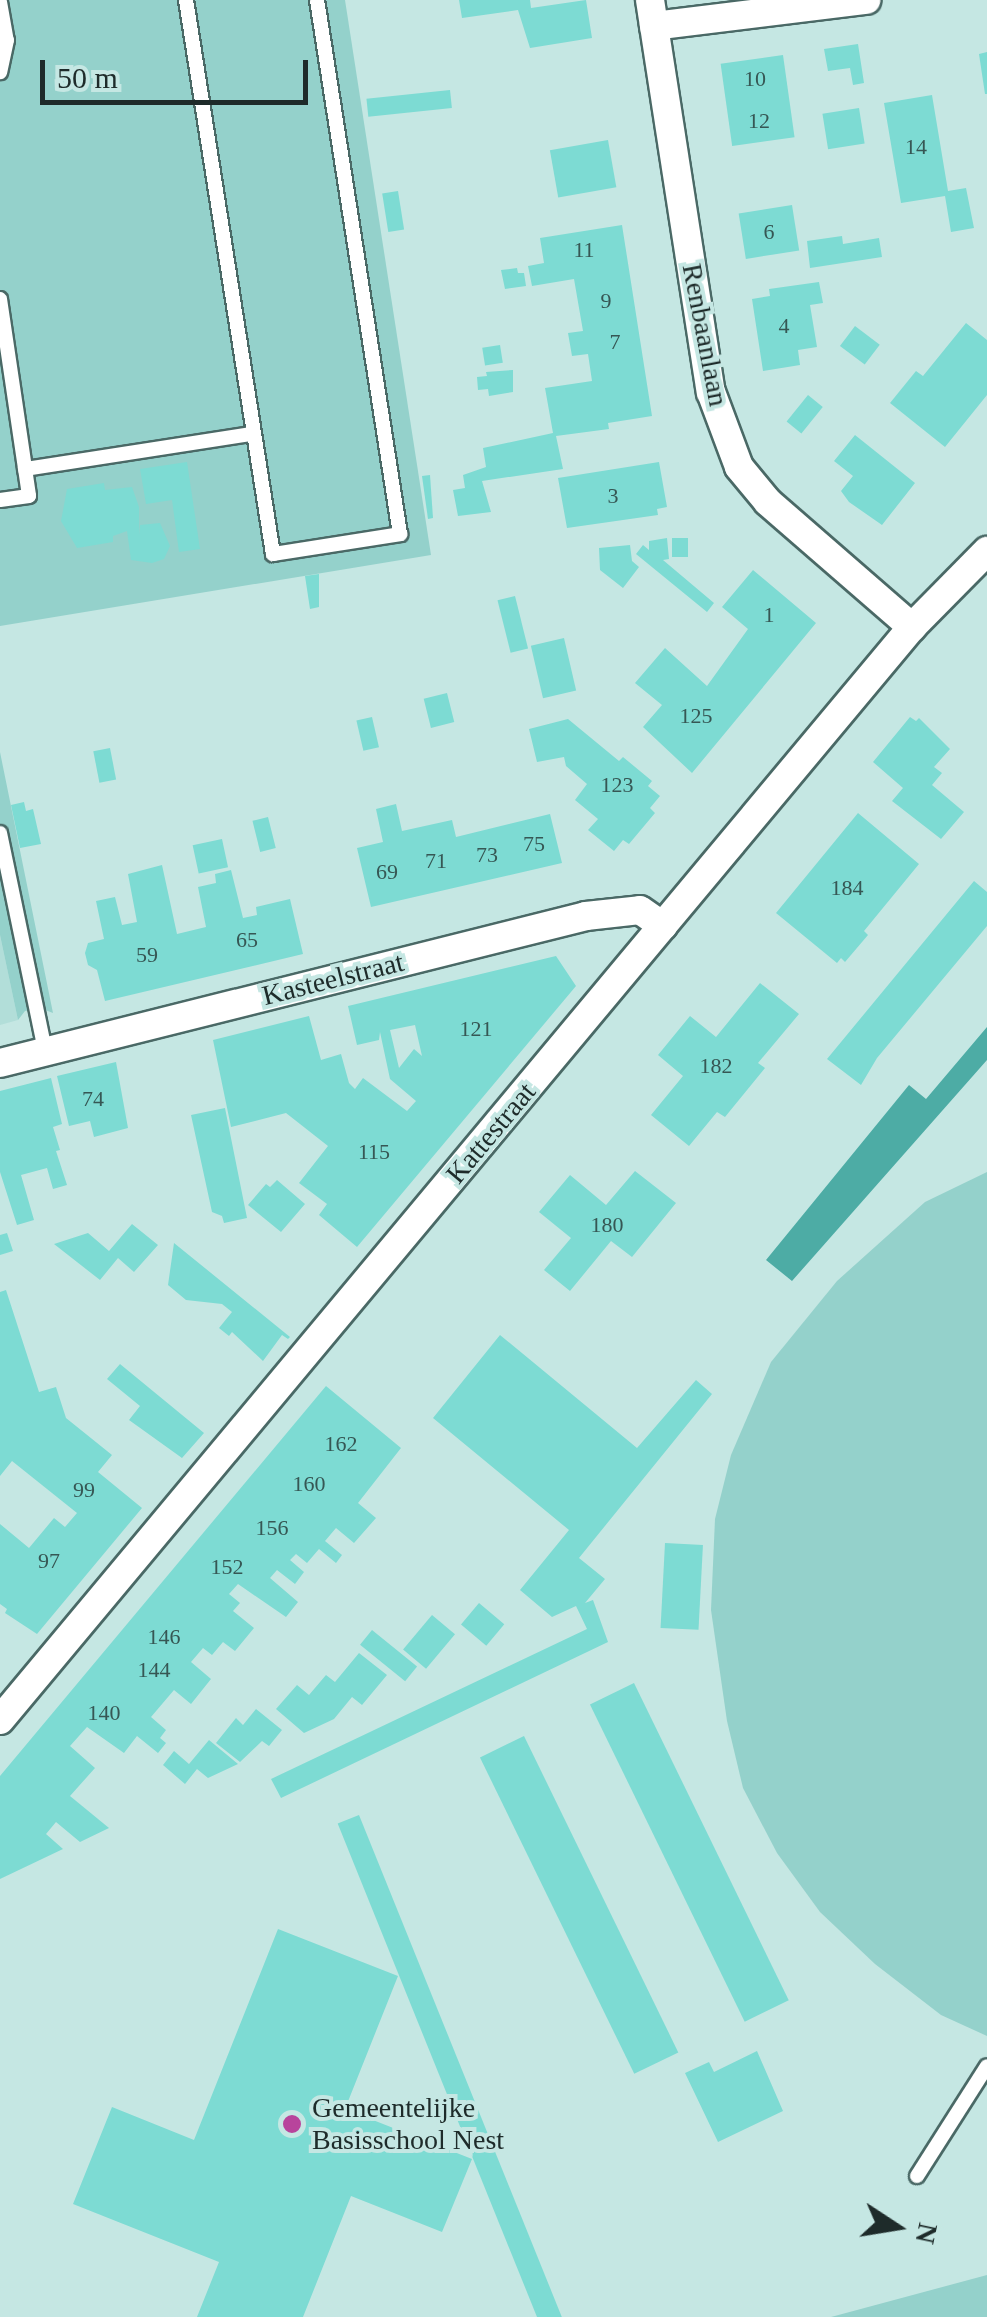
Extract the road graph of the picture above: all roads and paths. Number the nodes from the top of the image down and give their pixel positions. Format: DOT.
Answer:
graph roads {
  1 [pos="186,0"];
  2 [pos="317,0"];
  3 [pos="866,0"];
  4 [pos="0,2"];
  5 [pos="652,13"];
  6 [pos="0,72"];
  7 [pos="0,299"];
  8 [pos="251,434"];
  9 [pos="25,469"];
  10 [pos="0,500"];
  11 [pos="987,551"];
  12 [pos="912,627"];
  13 [pos="0,833"];
  14 [pos="663,926"];
  15 [pos="46,1051"];
  16 [pos="0,1063"];
  17 [pos="0,1720"];
  18 [pos="987,2066"];
  19 [pos="917,2176"];
  1 -- 8 [label="lane"];
  2 -- 8 [label="lane"];
  3 -- 5 [label="street, Renbaanlaan"];
  4 -- 6 [label="lane"];
  5 -- 12 [label="street, Renbaanlaan"];
  7 -- 9 [label="lane"];
  8 -- 9 [label="lane"];
  9 -- 10 [label="lane"];
  11 -- 12 [label="street, Kattestraat"];
  12 -- 14 [label="street, Kattestraat"];
  13 -- 15 [label="lane"];
  14 -- 15 [label="street, Kasteelstraat"];
  14 -- 17 [label="street, Kattestraat"];
  15 -- 16 [label="street, Kasteelstraat"];
  18 -- 19 [label="lane"];
}
